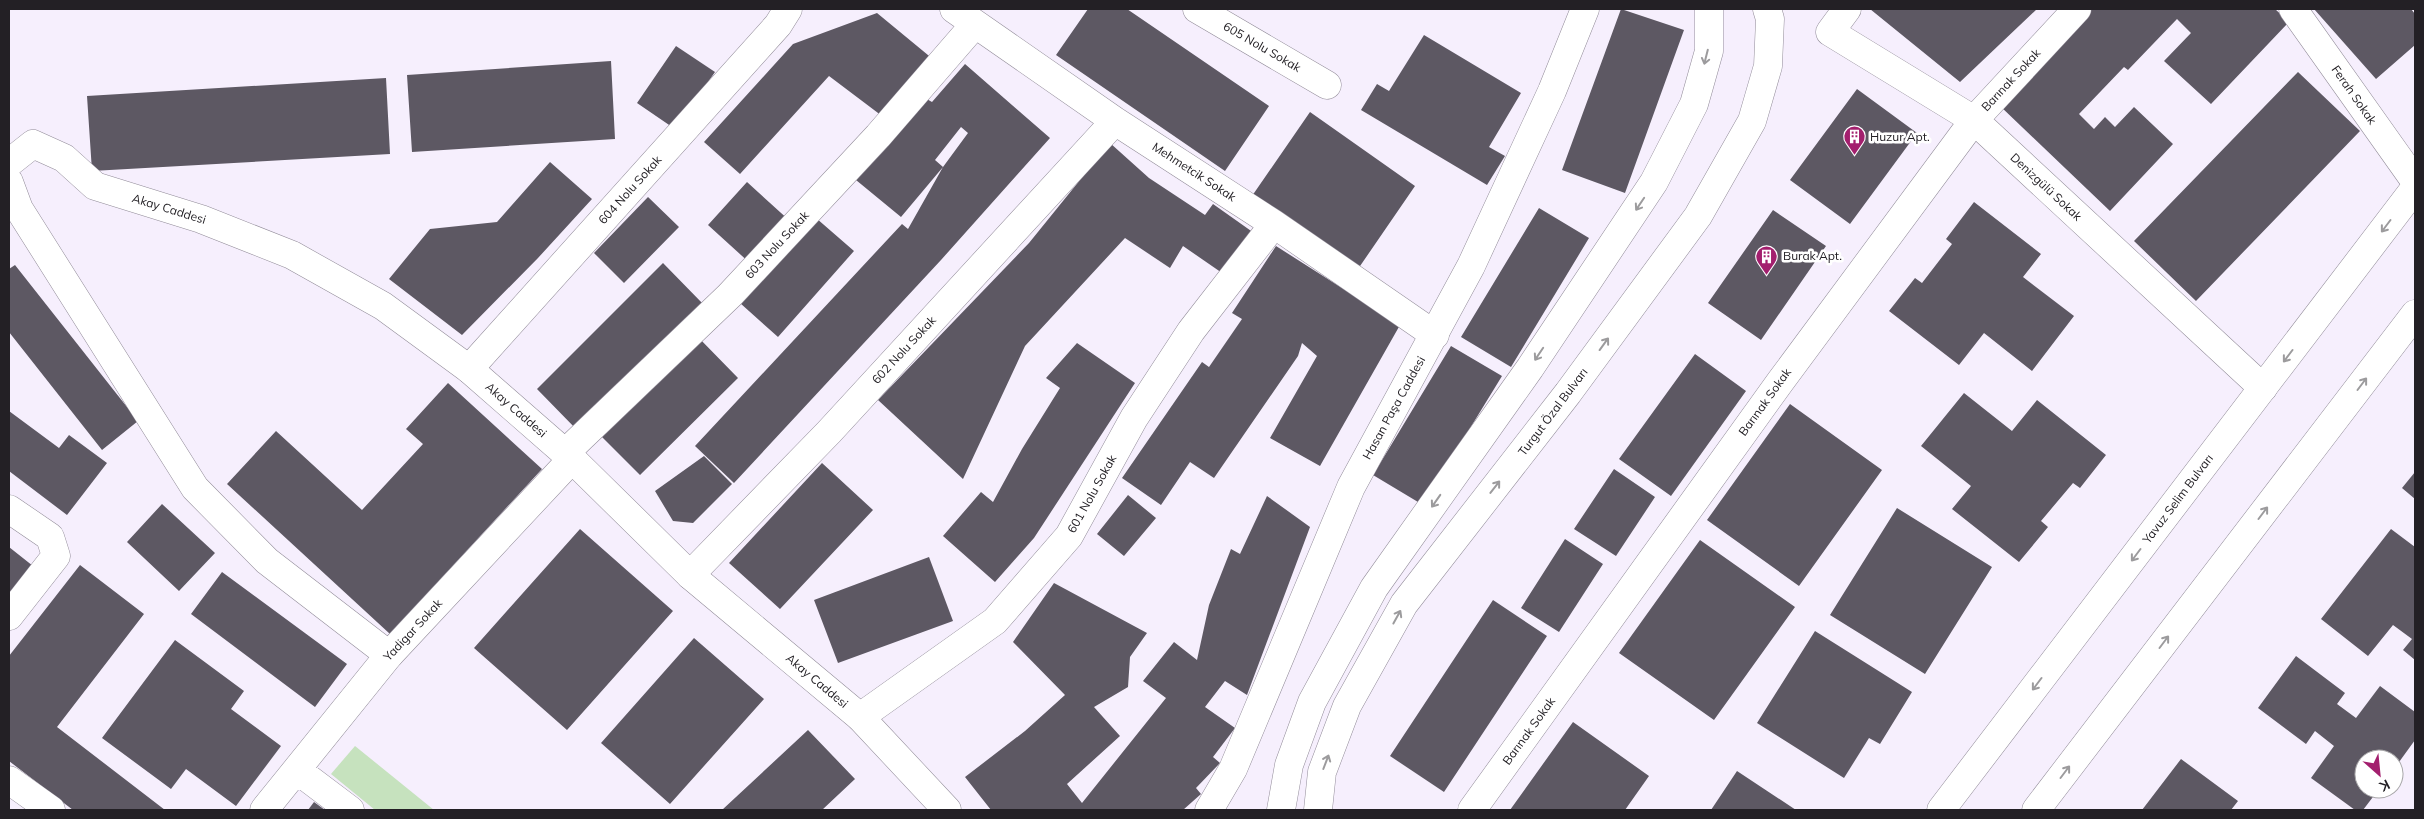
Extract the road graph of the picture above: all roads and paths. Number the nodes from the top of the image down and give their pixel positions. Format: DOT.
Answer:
graph roads {
  1 [pos="788,9"];
  2 [pos="1198,9"];
  3 [pos="1585,9"];
  4 [pos="1710,9"];
  5 [pos="1767,9"];
  6 [pos="1847,9"];
  7 [pos="2077,9"];
  8 [pos="2293,9"];
  9 [pos="964,16"];
  10 [pos="1327,85"];
  11 [pos="1974,120"];
  12 [pos="1115,121"];
  13 [pos="9,162"];
  14 [pos="2415,181"];
  15 [pos="9,182"];
  16 [pos="2415,188"];
  17 [pos="1274,224"];
  18 [pos="2415,314"];
  19 [pos="1435,335"];
  20 [pos="469,369"];
  21 [pos="2263,388"];
  22 [pos="569,456"];
  23 [pos="9,509"];
  24 [pos="690,576"];
  25 [pos="9,616"];
  26 [pos="389,655"];
  27 [pos="860,717"];
  28 [pos="297,770"];
  29 [pos="9,780"];
  30 [pos="51,810"];
  31 [pos="264,810"];
  32 [pos="350,810"];
  33 [pos="947,810"];
  34 [pos="1209,810"];
  35 [pos="1281,810"];
  36 [pos="1318,810"];
  37 [pos="1472,810"];
  38 [pos="1941,810"];
  39 [pos="2036,810"];
  1 -- 20 [label="street, 604 Nolu Sokak"];
  2 -- 10 [label="street, 605 Nolu Sokak"];
  3 -- 19 [label="street, Hasan Paşa Caddesi"];
  4 -- 35 [label="street, one-way"];
  36 -- 5 [label="street, Turgut Özal Bulvarı, one-way"];
  6 -- 11 [label="street, Denizgülü Sokak"];
  7 -- 11 [label="street, Barınak Sokak"];
  8 -- 14 [label="street, Ferah Sokak"];
  9 -- 12 [label="street, Mehmetcik Sokak"];
  9 -- 22 [label="street, 603 Nolu Sokak"];
  11 -- 21 [label="street, Denizgülü Sokak"];
  11 -- 37 [label="street, Barınak Sokak"];
  12 -- 17 [label="street, Mehmetcik Sokak"];
  12 -- 24 [label="street, 602 Nolu Sokak"];
  13 -- 20 [label="street, Akay Caddesi"];
  15 -- 26 [label="street"];
  16 -- 21 [label="street, Yavuz Selim Bulvarı, one-way"];
  17 -- 19 [label="street, Mehmetcik Sokak"];
  17 -- 27 [label="street, 601 Nolu Sokak"];
  39 -- 18 [label="street, one-way"];
  19 -- 34 [label="street, Hasan Paşa Caddesi"];
  20 -- 22 [label="street, Akay Caddesi"];
  21 -- 38 [label="street, Yavuz Selim Bulvarı, one-way"];
  22 -- 24 [label="street, Akay Caddesi"];
  22 -- 26 [label="street, Yadigar Sokak"];
  23 -- 25 [label="street"];
  24 -- 27 [label="street, Akay Caddesi"];
  26 -- 28 [label="street, Yadigar Sokak"];
  27 -- 33 [label="street, Akay Caddesi"];
  28 -- 31 [label="street, Yadigar Sokak"];
  28 -- 32 [label="street"];
  29 -- 30 [label="street"];
}
